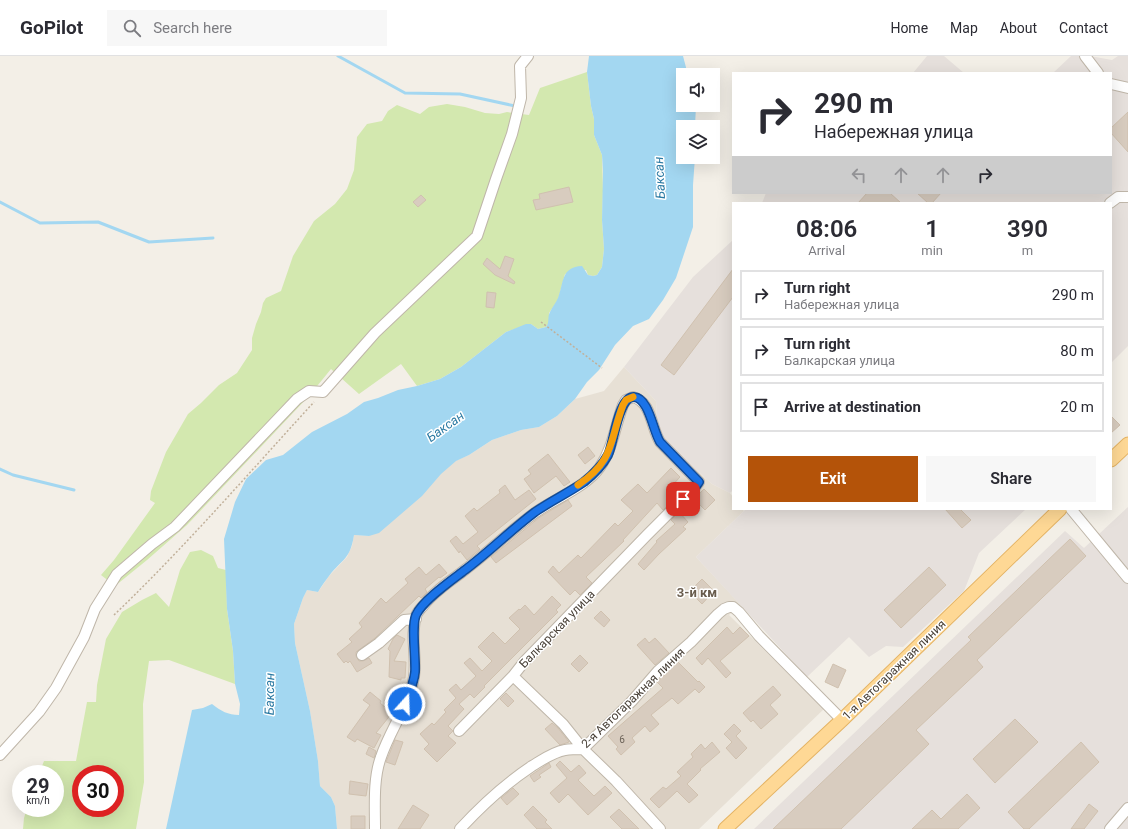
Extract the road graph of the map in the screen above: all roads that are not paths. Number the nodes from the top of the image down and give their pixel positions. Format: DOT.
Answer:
graph roads {
  1 [pos="528,56"];
  2 [pos="1086,56"];
  3 [pos="1097,72"];
  4 [pos="1112,84"];
  5 [pos="1128,88"];
  6 [pos="1128,197"];
  7 [pos="1111,202"];
  8 [pos="1128,444"];
  9 [pos="1112,459"];
  10 [pos="1059,510"];
  11 [pos="1072,510"];
  12 [pos="1128,578"];
  13 [pos="416,619"];
  14 [pos="362,656"];
  15 [pos="513,676"];
  16 [pos="842,720"];
  17 [pos="459,731"];
  18 [pos="583,749"];
  19 [pos="0,755"];
  20 [pos="1128,808"];
  21 [pos="375,829"];
  22 [pos="460,829"];
  23 [pos="660,829"];
  24 [pos="725,829"];
  25 [pos="1110,829"];
  1 -- 19 [label="street"];
  2 -- 3 [label="street"];
  4 -- 5 [label="street"];
  6 -- 7 [label="street"];
  8 -- 9 [label="main road"];
  10 -- 16 [label="main road, 1-я Автогаражная линия"];
  11 -- 12 [label="street"];
  13 -- 14 [label="street"];
  13 -- 15 [label="street, Балкарская улица"];
  13 -- 21 [label="street"];
  15 -- 17 [label="street"];
  15 -- 18 [label="street, Балкарская улица"];
  16 -- 18 [label="street, 2-я Автогаражная линия"];
  16 -- 24 [label="main road, 1-я Автогаражная линия"];
  18 -- 22 [label="street, 2-я Автогаражная линия"];
  18 -- 23 [label="street, Балкарская улица"];
  20 -- 25 [label="street"];
}
